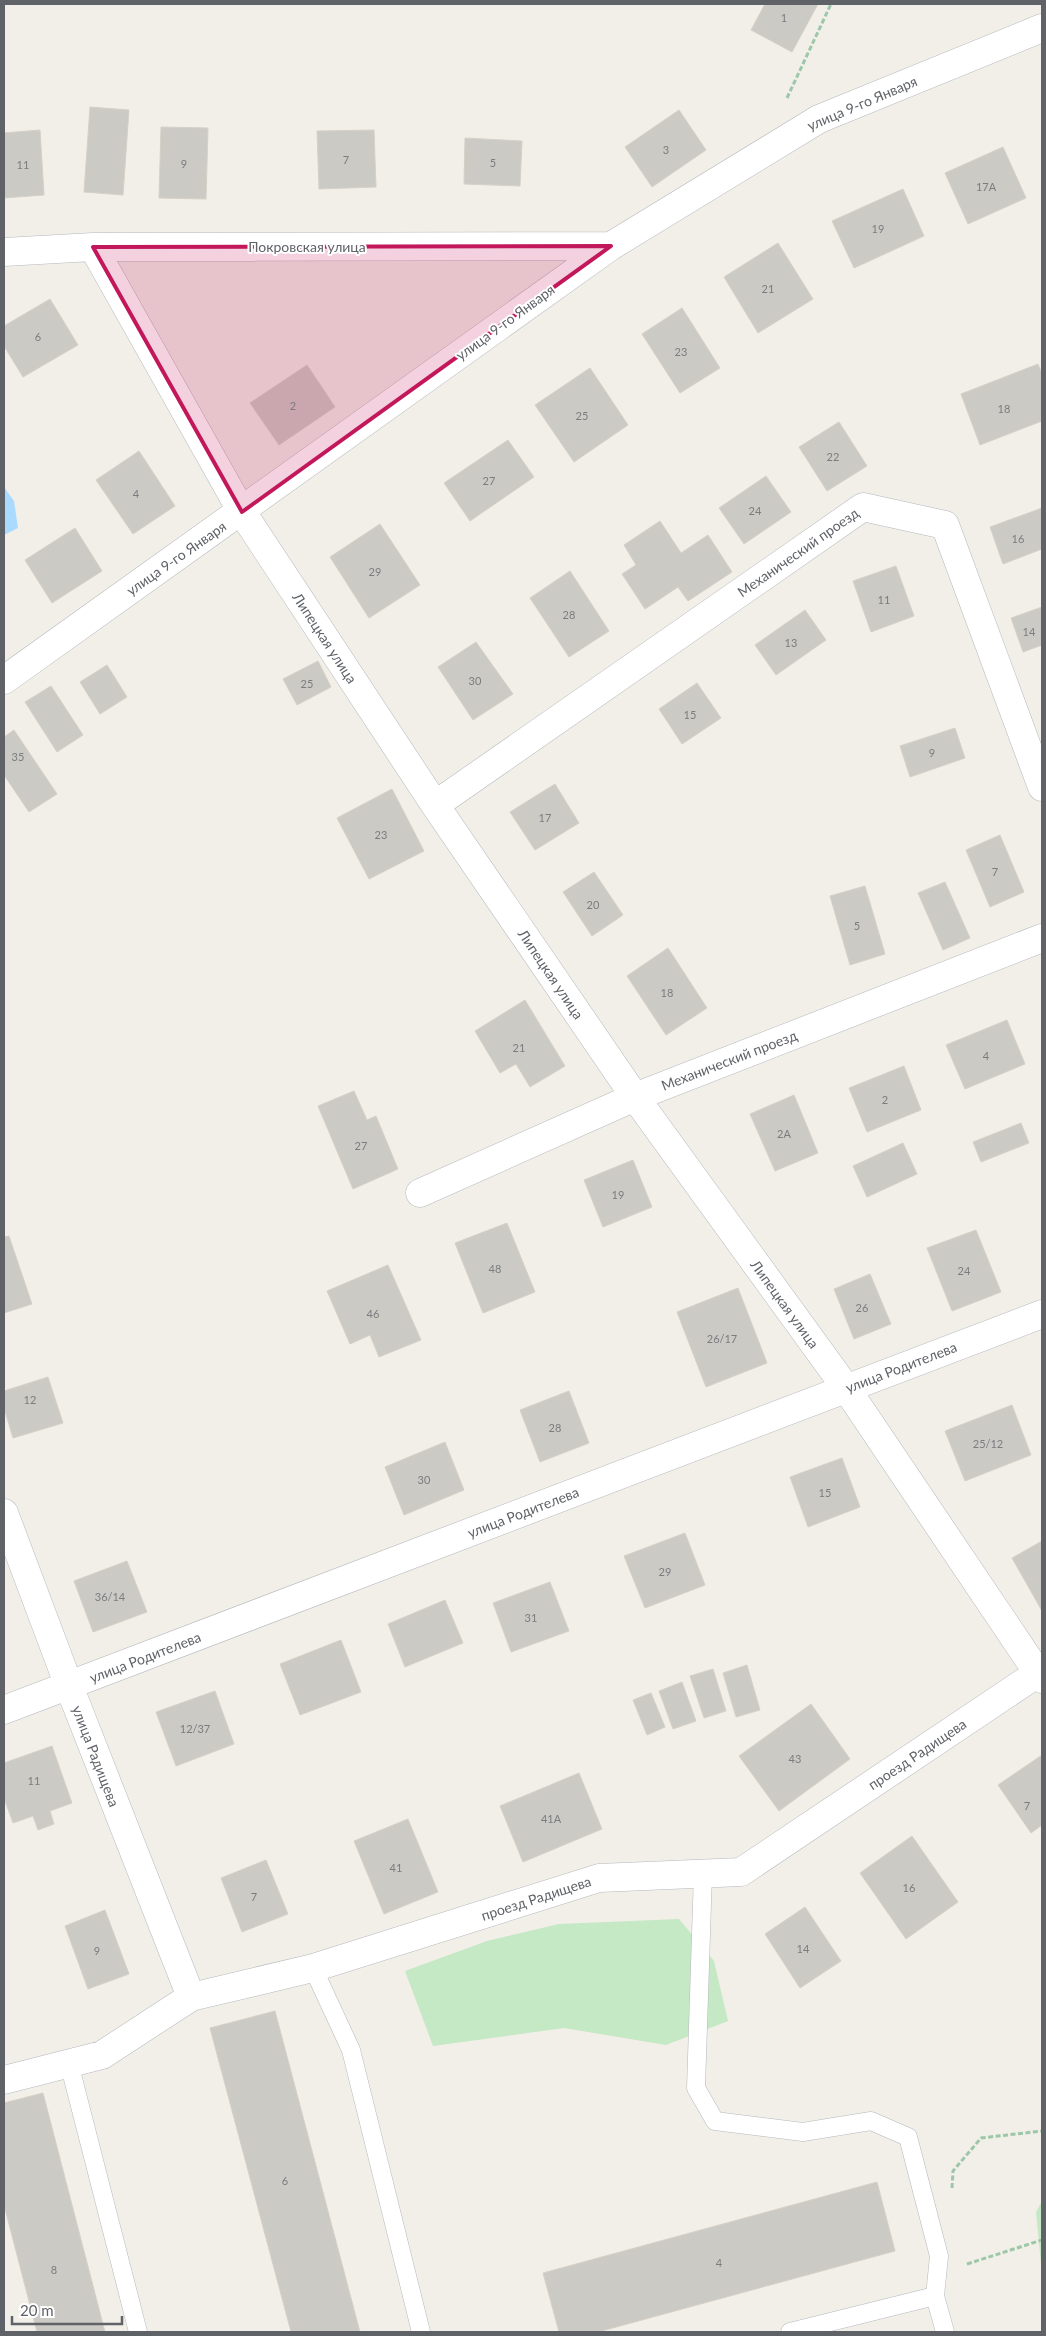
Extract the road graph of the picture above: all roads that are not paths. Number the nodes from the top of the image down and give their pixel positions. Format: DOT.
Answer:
graph roads {
  1 [pos="1042,28"];
  2 [pos="611,246"];
  3 [pos="94,247"];
  4 [pos="4,252"];
  5 [pos="242,512"];
  6 [pos="4,680"];
  7 [pos="1042,786"];
  8 [pos="435,805"];
  9 [pos="1042,938"];
  10 [pos="635,1097"];
  11 [pos="420,1193"];
  12 [pos="1042,1314"];
  13 [pos="846,1388"];
  14 [pos="4,1513"];
  15 [pos="1040,1676"];
  16 [pos="68,1686"];
  17 [pos="4,1710"];
  18 [pos="703,1874"];
  19 [pos="313,1968"];
  20 [pos="191,1997"];
  21 [pos="70,2063"];
  22 [pos="4,2080"];
  23 [pos="935,2296"];
  24 [pos="798,2331"];
  25 [pos="138,2332"];
  26 [pos="421,2332"];
  27 [pos="946,2332"];
  1 -- 2 [label="street, улица 9-го Января"];
  2 -- 3 [label="street, Покровская улица"];
  2 -- 5 [label="street, улица 9-го Января"];
  3 -- 4 [label="street, Покровская улица"];
  3 -- 5 [label="street, Липецкая улица"];
  5 -- 6 [label="street, улица 9-го Января"];
  5 -- 8 [label="street, Липецкая улица"];
  7 -- 8 [label="street, Механический проезд"];
  8 -- 10 [label="street, Липецкая улица"];
  9 -- 10 [label="street, Механический проезд"];
  10 -- 11 [label="street, Механический проезд"];
  10 -- 13 [label="street, Липецкая улица"];
  12 -- 13 [label="street, улица Родителева"];
  13 -- 15 [label="street, Липецкая улица"];
  13 -- 16 [label="street, улица Родителева"];
  14 -- 16 [label="street, улица Радищева"];
  15 -- 18 [label="street, проезд Радищева"];
  16 -- 17 [label="street, улица Родителева"];
  16 -- 20 [label="street, улица Радищева"];
  18 -- 19 [label="street, проезд Радищева"];
  18 -- 23 [label="lane"];
  19 -- 20 [label="street, проезд Радищева"];
  19 -- 26 [label="lane"];
  20 -- 21 [label="street, проезд Радищева"];
  21 -- 22 [label="street, проезд Радищева"];
  21 -- 25 [label="lane"];
  23 -- 24 [label="lane"];
  23 -- 27 [label="lane"];
}
